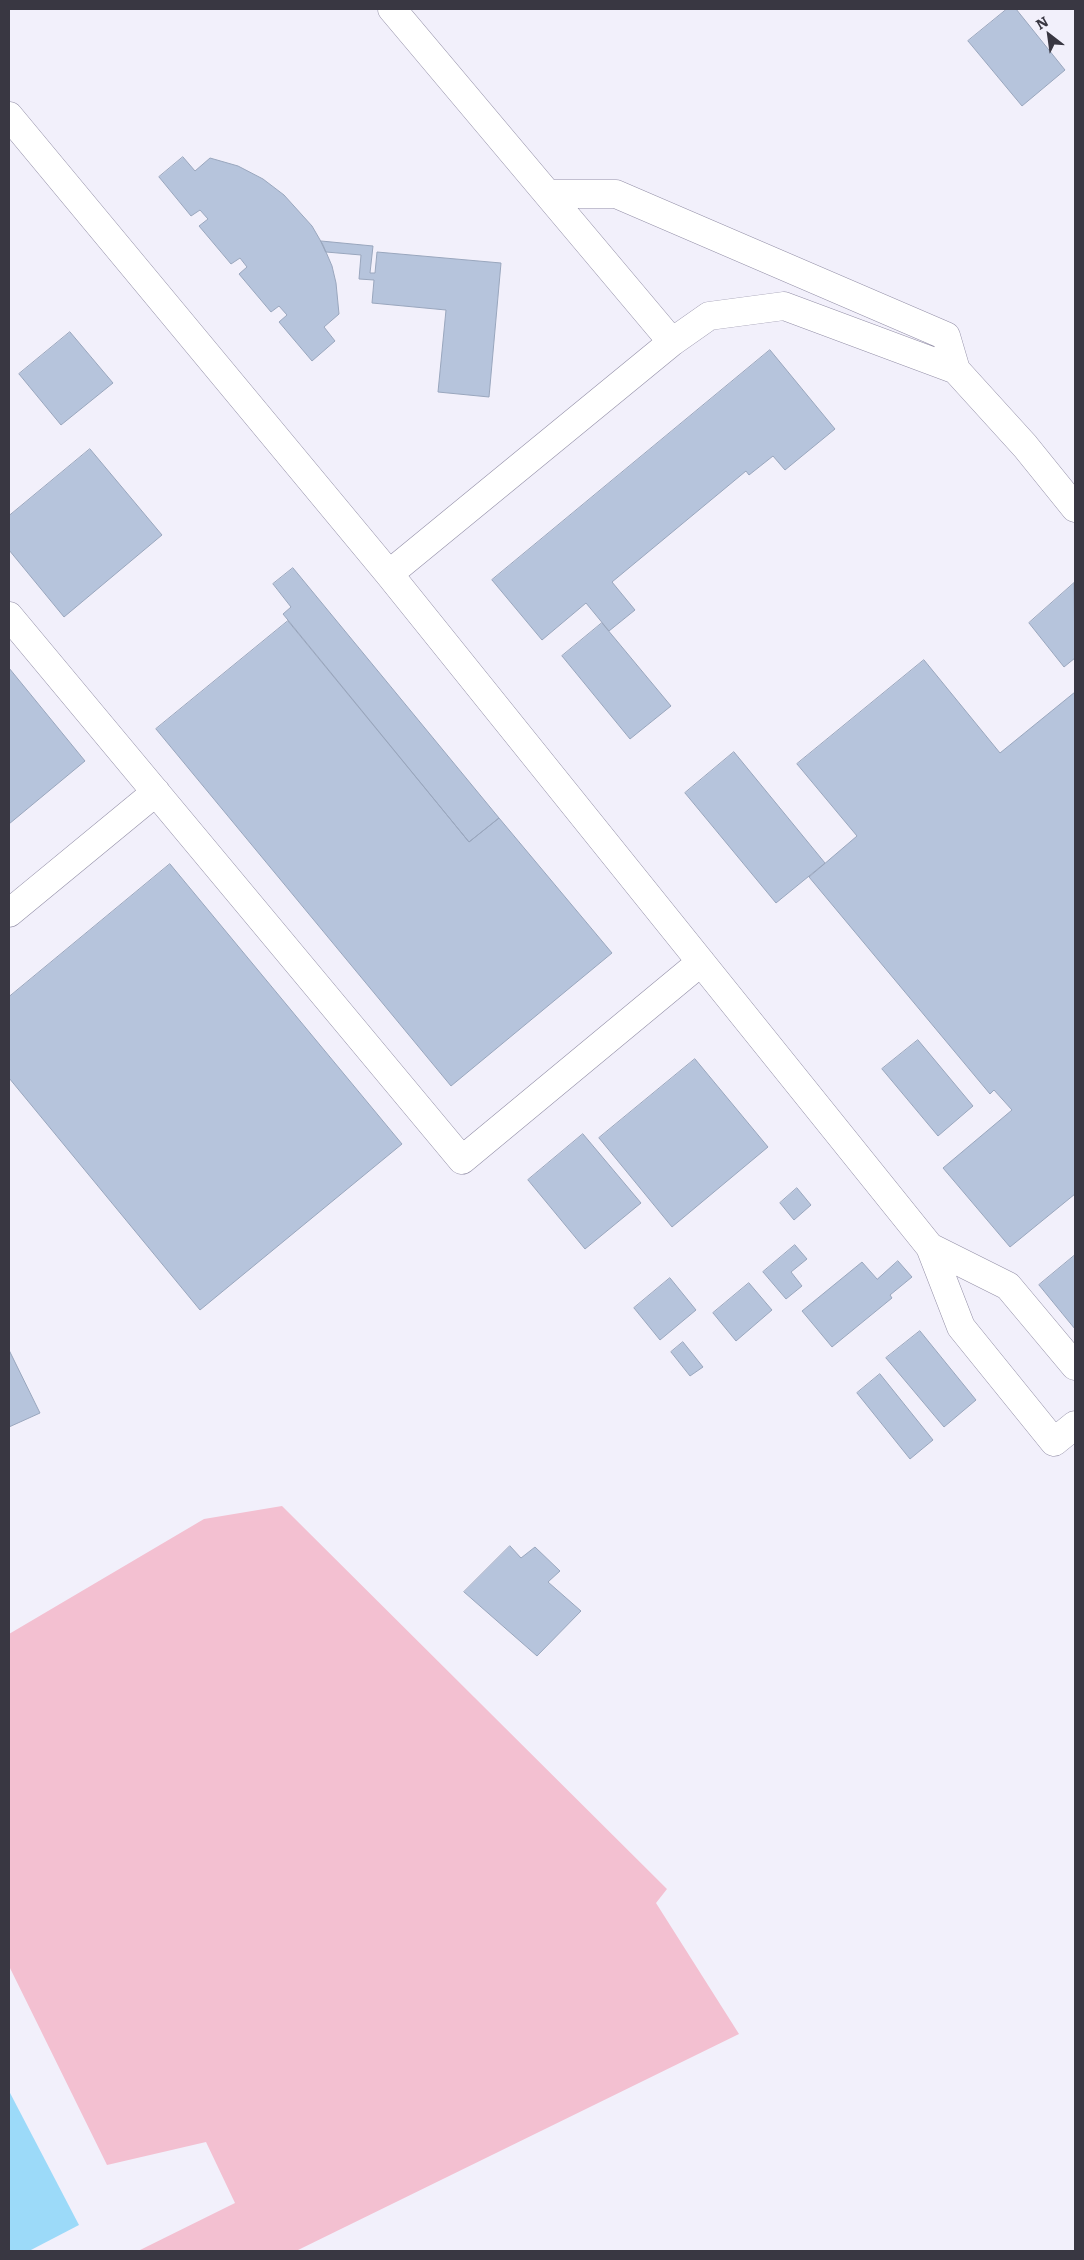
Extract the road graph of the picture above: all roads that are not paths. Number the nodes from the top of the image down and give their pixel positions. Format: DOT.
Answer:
graph roads {
  1 [pos="392,9"];
  2 [pos="9,116"];
  3 [pos="548,194"];
  4 [pos="672,342"];
  5 [pos="956,370"];
  6 [pos="1075,508"];
  7 [pos="389,574"];
  8 [pos="9,616"];
  9 [pos="156,792"];
  10 [pos="9,913"];
  11 [pos="701,962"];
  12 [pos="930,1247"];
  13 [pos="1075,1366"];
  14 [pos="1075,1425"];
  1 -- 3 [label="street"];
  2 -- 7 [label="street"];
  3 -- 4 [label="street"];
  3 -- 5 [label="street"];
  4 -- 5 [label="street"];
  4 -- 7 [label="street"];
  5 -- 6 [label="street"];
  7 -- 11 [label="street"];
  8 -- 9 [label="street"];
  9 -- 10 [label="street"];
  9 -- 11 [label="street"];
  11 -- 12 [label="street"];
  12 -- 13 [label="street"];
  12 -- 14 [label="street"];
}
